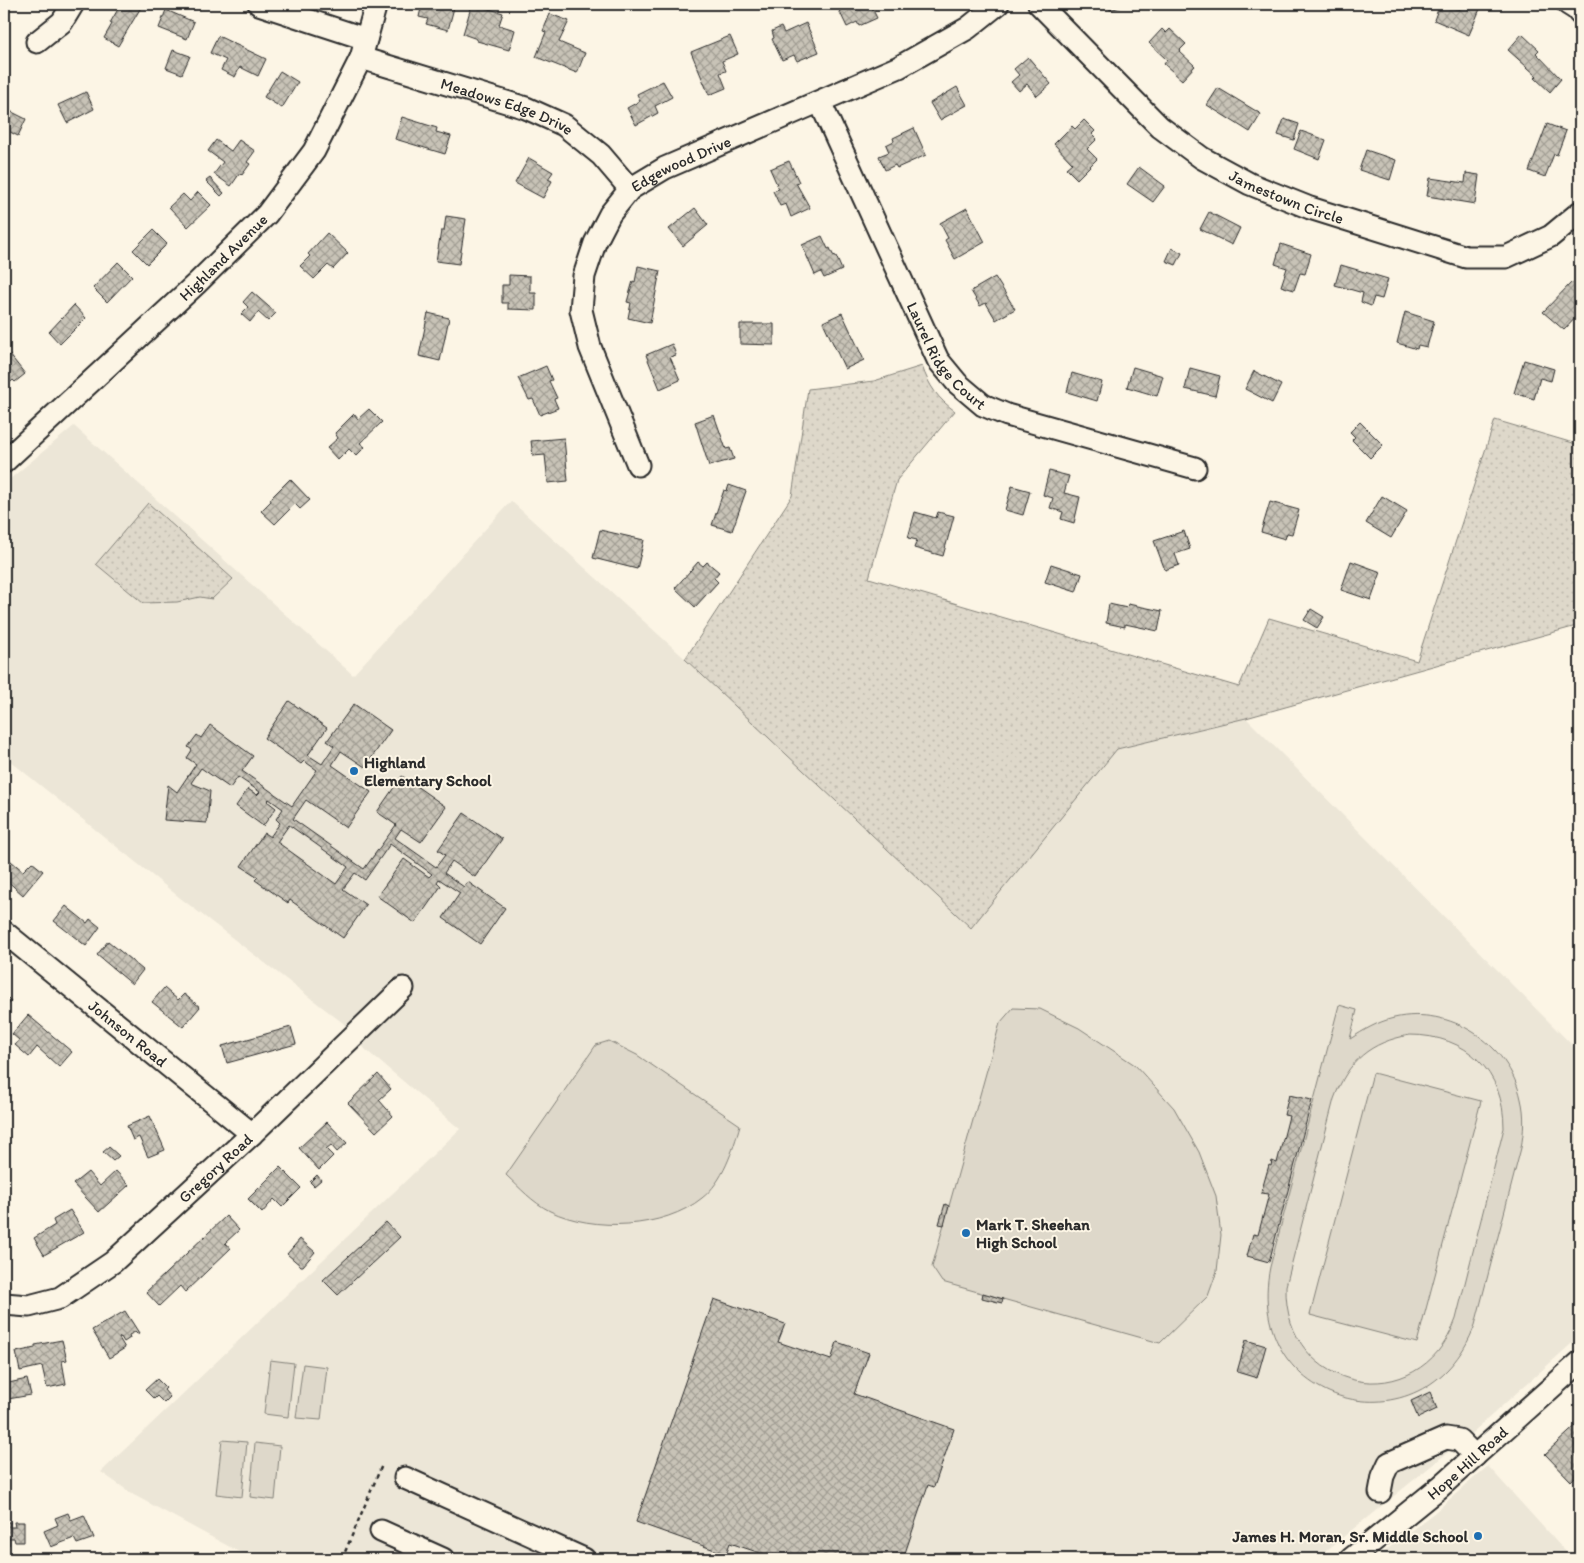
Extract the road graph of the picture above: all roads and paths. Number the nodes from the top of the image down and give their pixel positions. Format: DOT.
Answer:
graph roads {
  1 [pos="73,4"];
  2 [pos="259,4"];
  3 [pos="376,4"];
  4 [pos="998,4"];
  5 [pos="1039,4"];
  6 [pos="1568,4"];
  7 [pos="1580,14"];
  8 [pos="37,42"];
  9 [pos="364,48"];
  10 [pos="820,102"];
  11 [pos="630,189"];
  12 [pos="1580,212"];
  13 [pos="4,462"];
  14 [pos="638,465"];
  15 [pos="1195,468"];
  16 [pos="4,932"];
  17 [pos="403,988"];
  18 [pos="252,1134"];
  19 [pos="4,1304"];
  20 [pos="1580,1362"];
  21 [pos="1475,1456"];
  22 [pos="382,1465"];
  23 [pos="405,1478"];
  24 [pos="1380,1492"];
  25 [pos="381,1531"];
  26 [pos="342,1559"];
  27 [pos="443,1559"];
  28 [pos="584,1559"];
  29 [pos="1352,1559"];
  1 -- 8 [label="street"];
  2 -- 9 [label="street, Meadows Edge Drive"];
  3 -- 9 [label="street, Highland Avenue"];
  4 -- 10 [label="street, Edgewood Drive"];
  5 -- 12 [label="street, Jamestown Circle"];
  6 -- 7 [label="street"];
  9 -- 11 [label="street, Meadows Edge Drive"];
  9 -- 13 [label="street, Highland Avenue"];
  10 -- 11 [label="street, Edgewood Drive"];
  10 -- 15 [label="street, Laurel Ridge Court"];
  11 -- 14 [label="street, Edgewood Drive"];
  16 -- 18 [label="street, Johnson Road"];
  17 -- 18 [label="street, Gregory Road"];
  18 -- 19 [label="street, Gregory Road"];
  20 -- 21 [label="street, Hope Hill Road"];
  21 -- 24 [label="street"];
  21 -- 29 [label="street, Hope Hill Road"];
  22 -- 26 [label="path"];
  23 -- 28 [label="street"];
  25 -- 27 [label="street"];
}
